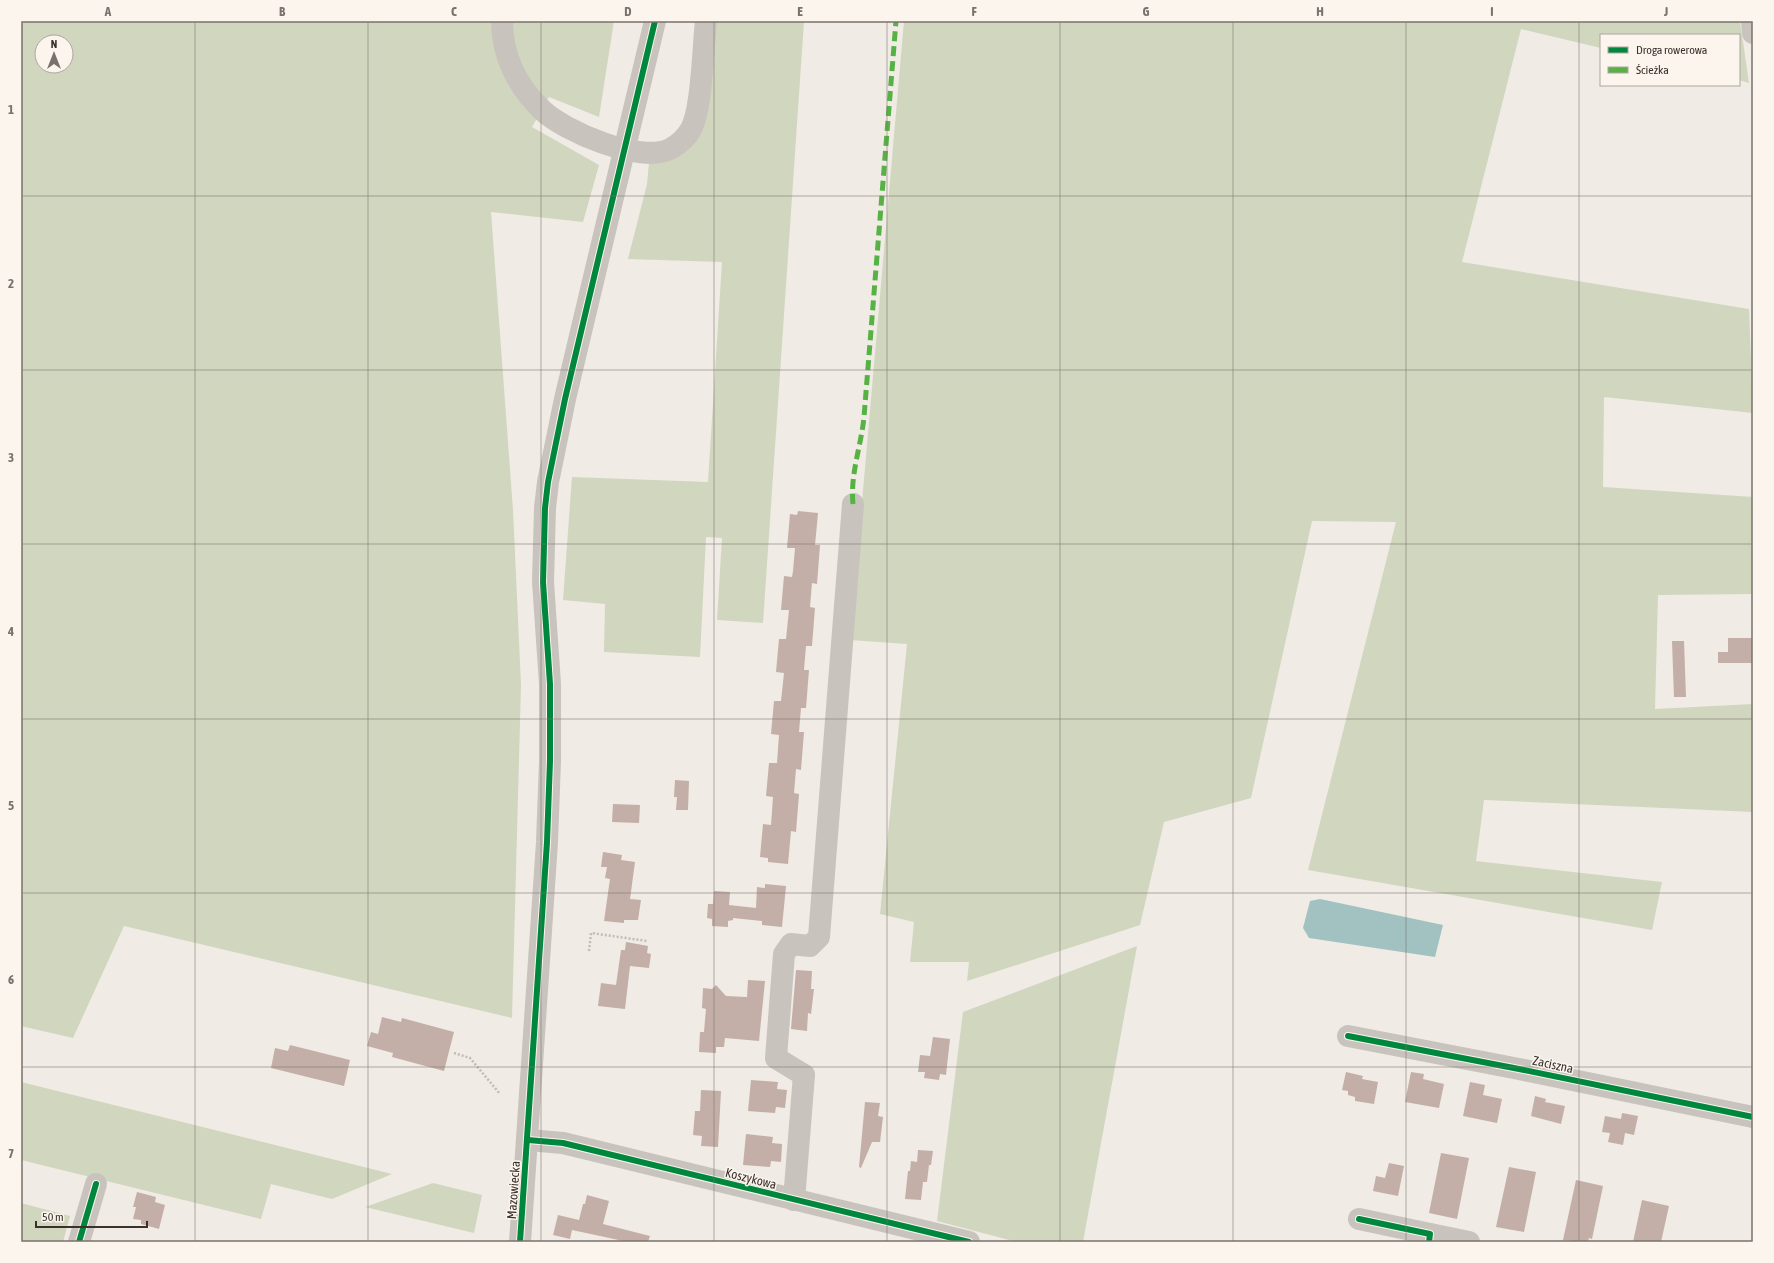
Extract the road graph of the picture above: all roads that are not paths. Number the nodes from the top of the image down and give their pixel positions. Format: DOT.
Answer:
graph roads {
  1 [pos="502,21"];
  2 [pos="656,21"];
  3 [pos="706,21"];
  4 [pos="1752,21"];
  5 [pos="1753,34"];
  6 [pos="625,149"];
  7 [pos="853,504"];
  8 [pos="1348,1036"];
  9 [pos="1753,1117"];
  10 [pos="528,1140"];
  11 [pos="96,1184"];
  12 [pos="794,1200"];
  13 [pos="1359,1219"];
  14 [pos="1430,1238"];
  15 [pos="79,1242"];
  16 [pos="520,1242"];
  17 [pos="969,1242"];
  18 [pos="1469,1242"];
  1 -- 6 [label="street"];
  2 -- 6 [label="street, Mazowiecka"];
  3 -- 6 [label="street"];
  4 -- 5 [label="street"];
  6 -- 10 [label="street, Mazowiecka"];
  7 -- 12 [label="street"];
  8 -- 9 [label="street, Zaciszna"];
  10 -- 12 [label="street, Koszykowa"];
  10 -- 16 [label="street, Mazowiecka"];
  11 -- 15 [label="street"];
  12 -- 17 [label="street, Koszykowa"];
  13 -- 14 [label="street"];
  14 -- 18 [label="street"];
}
